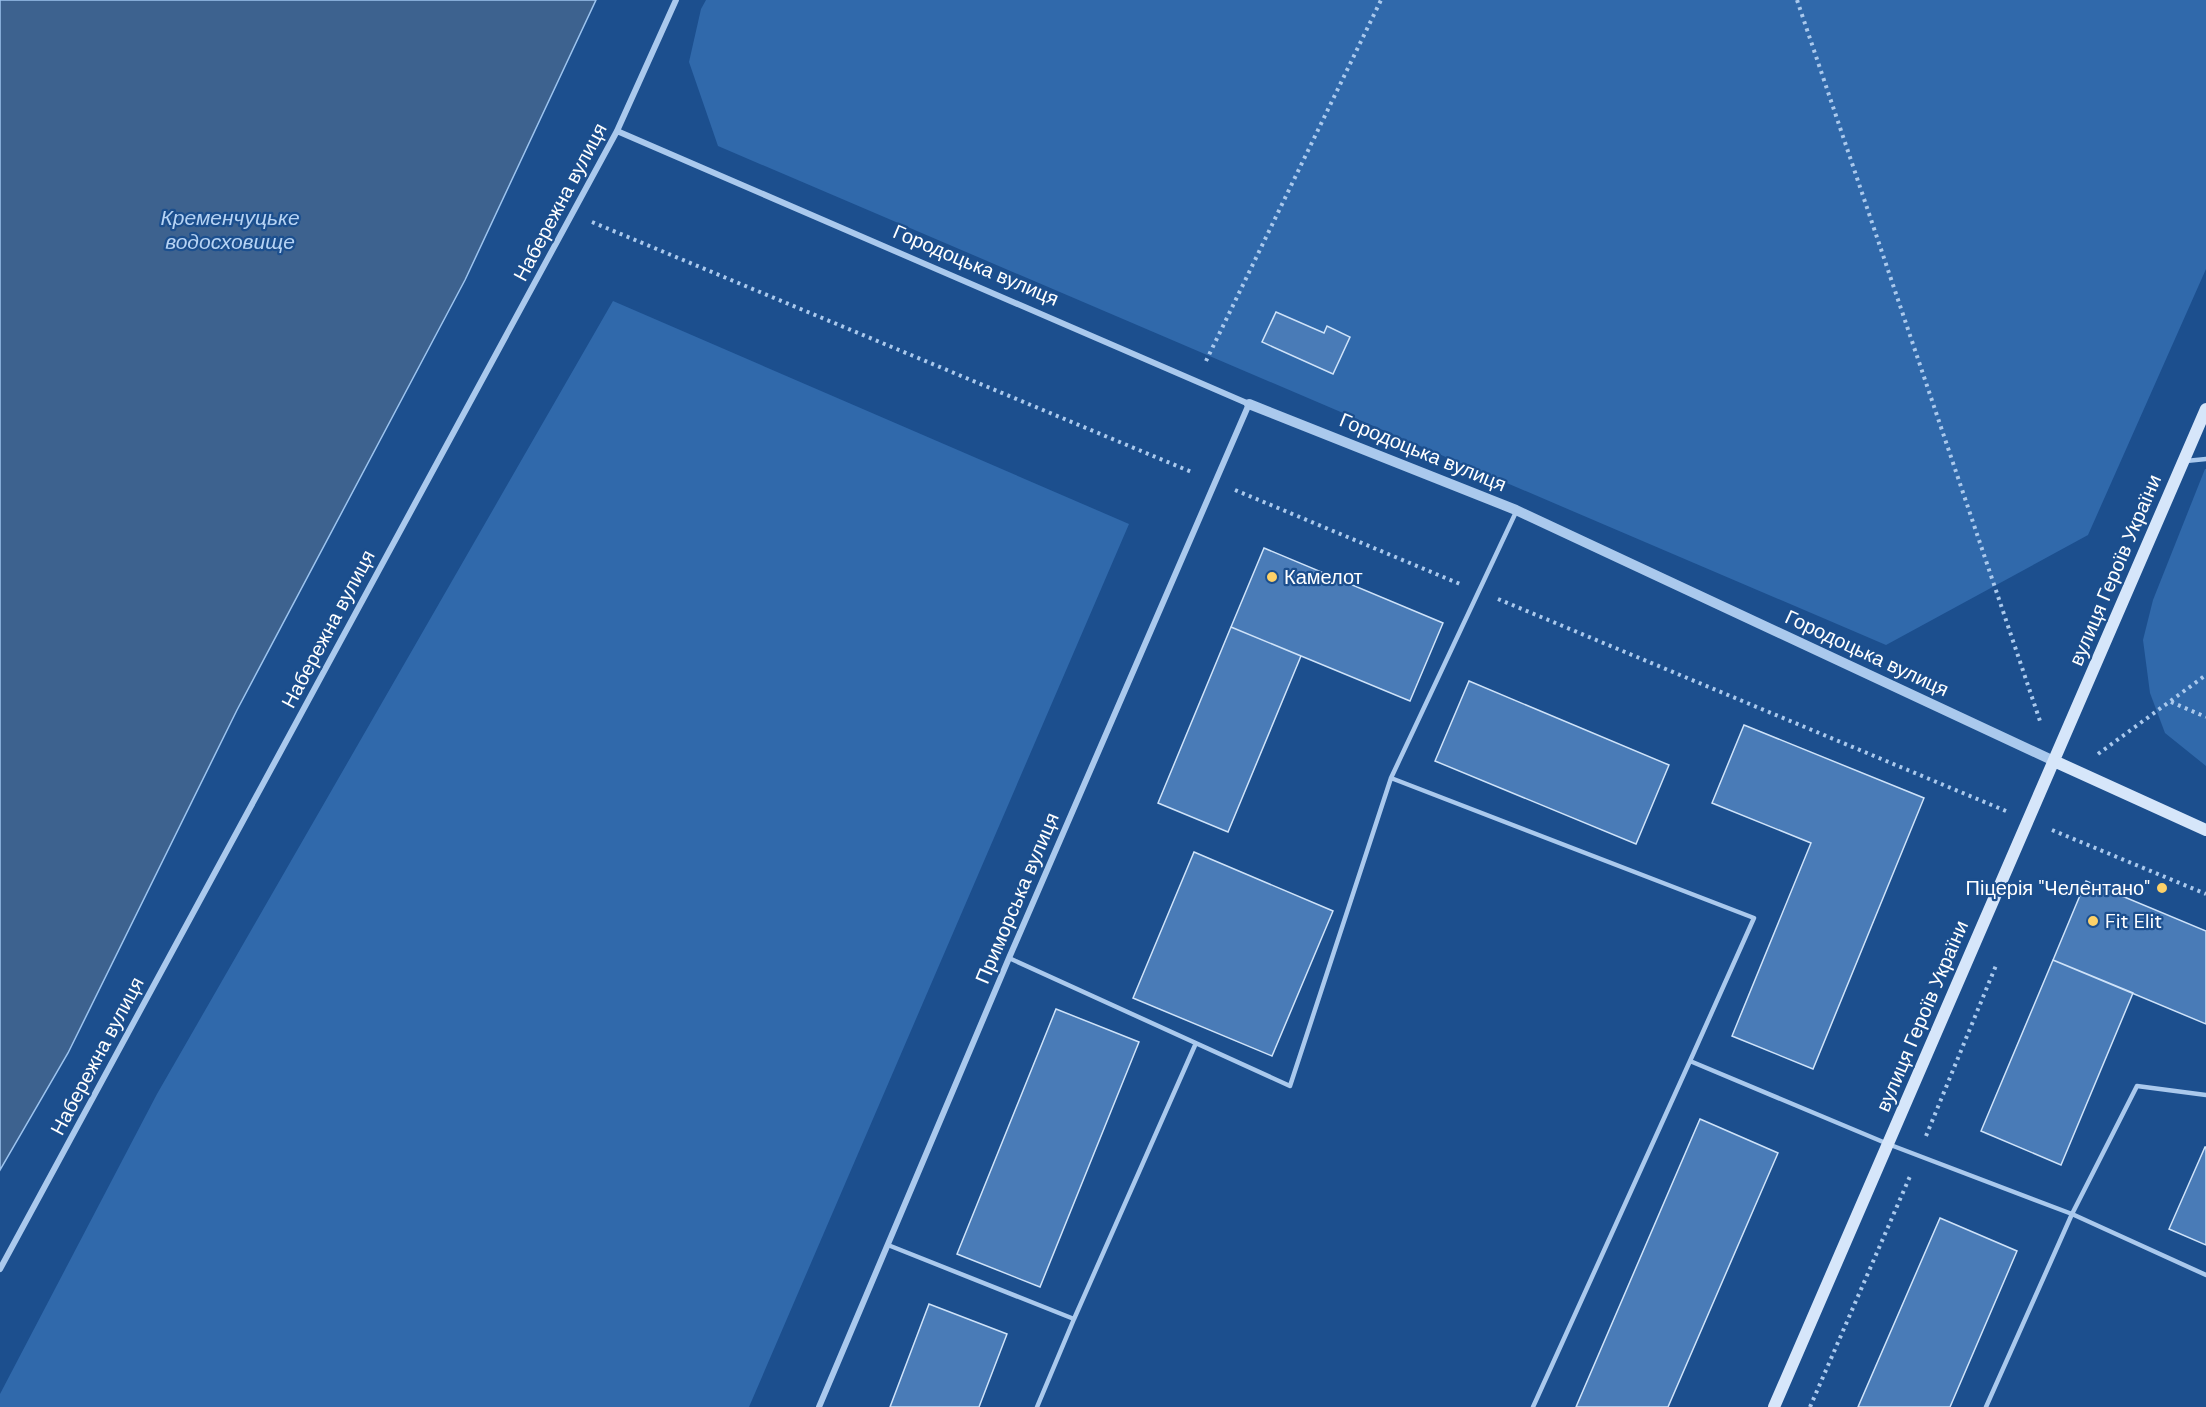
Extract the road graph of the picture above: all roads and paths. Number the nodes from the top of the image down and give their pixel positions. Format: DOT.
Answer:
graph roads {
  1 [pos="676,0"];
  2 [pos="1381,0"];
  3 [pos="1797,0"];
  4 [pos="617,131"];
  5 [pos="572,214"];
  6 [pos="1196,381"];
  7 [pos="1249,404"];
  8 [pos="2206,409"];
  9 [pos="2206,459"];
  10 [pos="2183,461"];
  11 [pos="1215,482"];
  12 [pos="1516,510"];
  13 [pos="1478,591"];
  14 [pos="2206,675"];
  15 [pos="2170,701"];
  16 [pos="2206,717"];
  17 [pos="2054,761"];
  18 [pos="2075,771"];
  19 [pos="1391,778"];
  20 [pos="2028,820"];
  21 [pos="2055,820"];
  22 [pos="2052,830"];
  23 [pos="2206,830"];
  24 [pos="2206,894"];
  25 [pos="1009,958"];
  26 [pos="1998,961"];
  27 [pos="1196,1043"];
  28 [pos="1690,1061"];
  29 [pos="2206,1095"];
  30 [pos="1888,1144"];
  31 [pos="1918,1156"];
  32 [pos="2072,1214"];
  33 [pos="888,1245"];
  34 [pos="0,1269"];
  35 [pos="2206,1275"];
  36 [pos="1074,1319"];
  37 [pos="819,1407"];
  38 [pos="1037,1407"];
  39 [pos="1533,1407"];
  40 [pos="1774,1407"];
  41 [pos="1810,1407"];
  42 [pos="1986,1407"];
  1 -- 4 [label="street, Набережна вулиця"];
  2 -- 6 [label="path"];
  3 -- 17 [label="path"];
  4 -- 5 [label="street, Набережна вулиця"];
  4 -- 6 [label="street, Городоцька вулиця"];
  5 -- 11 [label="path"];
  5 -- 34 [label="street, Набережна вулиця"];
  6 -- 7 [label="street, Городоцька вулиця"];
  7 -- 11 [label="street, Приморська вулиця"];
  7 -- 12 [label="street, Городоцька вулиця"];
  8 -- 10 [label="main road, вулиця Героїв України"];
  9 -- 10 [label="lane"];
  10 -- 17 [label="main road, вулиця Героїв України"];
  11 -- 13 [label="path"];
  11 -- 25 [label="street, Приморська вулиця"];
  12 -- 13 [label="lane"];
  12 -- 17 [label="street, Городоцька вулиця"];
  13 -- 19 [label="lane"];
  13 -- 20 [label="path"];
  14 -- 15 [label="path"];
  15 -- 16 [label="path"];
  15 -- 18 [label="path"];
  17 -- 18 [label="main road, Городоцька вулиця"];
  17 -- 20 [label="main road, вулиця Героїв України"];
  18 -- 23 [label="main road, Городоцька вулиця"];
  19 -- 27 [label="lane"];
  19 -- 28 [label="lane"];
  20 -- 22 [label="path"];
  20 -- 30 [label="main road, вулиця Героїв України"];
  21 -- 22 [label="path"];
  22 -- 24 [label="path"];
  25 -- 27 [label="lane"];
  25 -- 33 [label="street, Приморська вулиця"];
  26 -- 31 [label="path"];
  27 -- 36 [label="lane"];
  28 -- 30 [label="lane"];
  28 -- 39 [label="lane"];
  29 -- 32 [label="lane"];
  30 -- 31 [label="lane"];
  30 -- 40 [label="main road, вулиця Героїв України"];
  31 -- 32 [label="lane"];
  31 -- 41 [label="path"];
  32 -- 35 [label="lane"];
  32 -- 42 [label="lane"];
  33 -- 36 [label="lane"];
  33 -- 37 [label="street, Приморська вулиця"];
  36 -- 38 [label="lane"];
}
